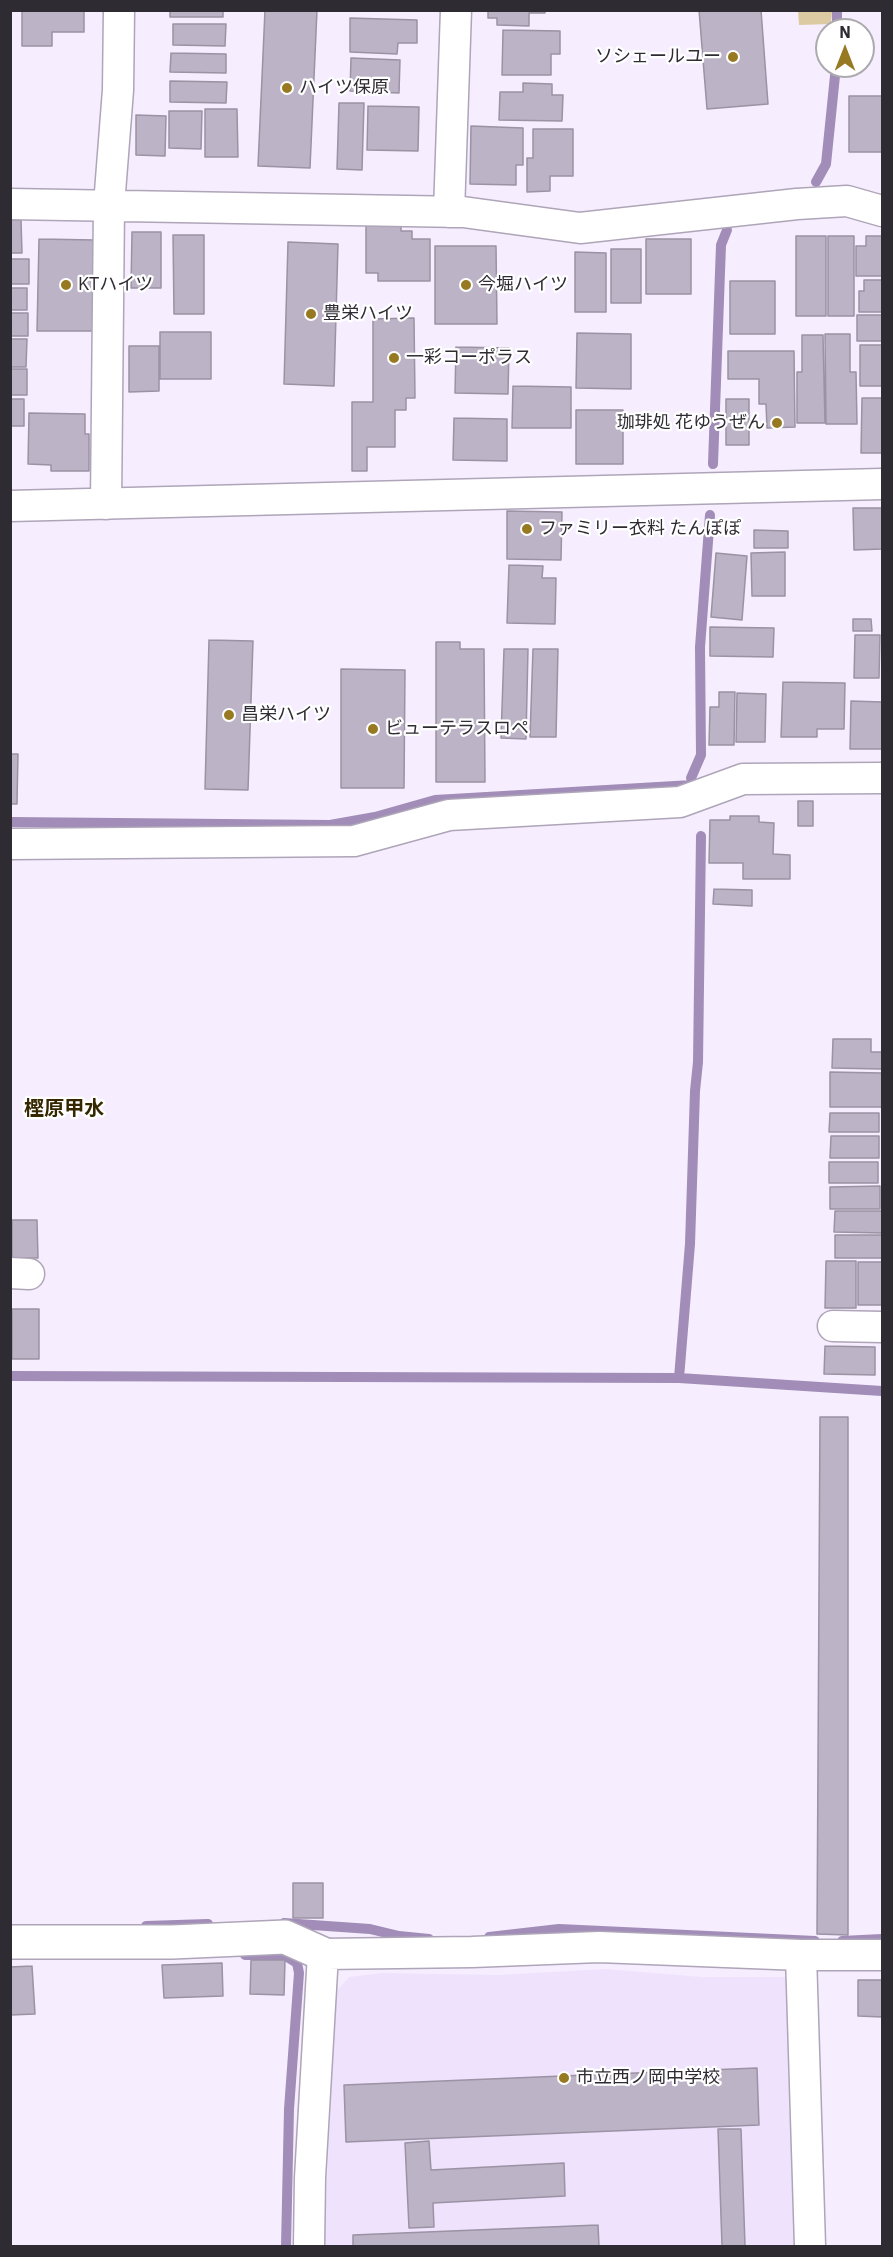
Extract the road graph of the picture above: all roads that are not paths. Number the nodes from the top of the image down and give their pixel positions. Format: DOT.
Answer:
graph roads {
  1 [pos="119,10"];
  2 [pos="456,10"];
  3 [pos="10,204"];
  4 [pos="110,205"];
  5 [pos="882,211"];
  6 [pos="449,212"];
  7 [pos="882,484"];
  8 [pos="106,504"];
  9 [pos="10,506"];
  10 [pos="882,778"];
  11 [pos="10,844"];
  12 [pos="833,1326"];
  13 [pos="882,1327"];
  14 [pos="10,1942"];
  15 [pos="323,1954"];
  16 [pos="801,1955"];
  17 [pos="882,1955"];
  18 [pos="309,2247"];
  19 [pos="810,2247"];
  1 -- 4 [label="street"];
  2 -- 6 [label="street"];
  3 -- 4 [label="street"];
  4 -- 6 [label="street"];
  4 -- 8 [label="street"];
  5 -- 6 [label="street"];
  7 -- 8 [label="street"];
  8 -- 9 [label="street"];
  10 -- 11 [label="street"];
  12 -- 13 [label="street"];
  14 -- 15 [label="street"];
  15 -- 16 [label="street"];
  15 -- 18 [label="street"];
  16 -- 17 [label="street"];
  16 -- 19 [label="street"];
}
